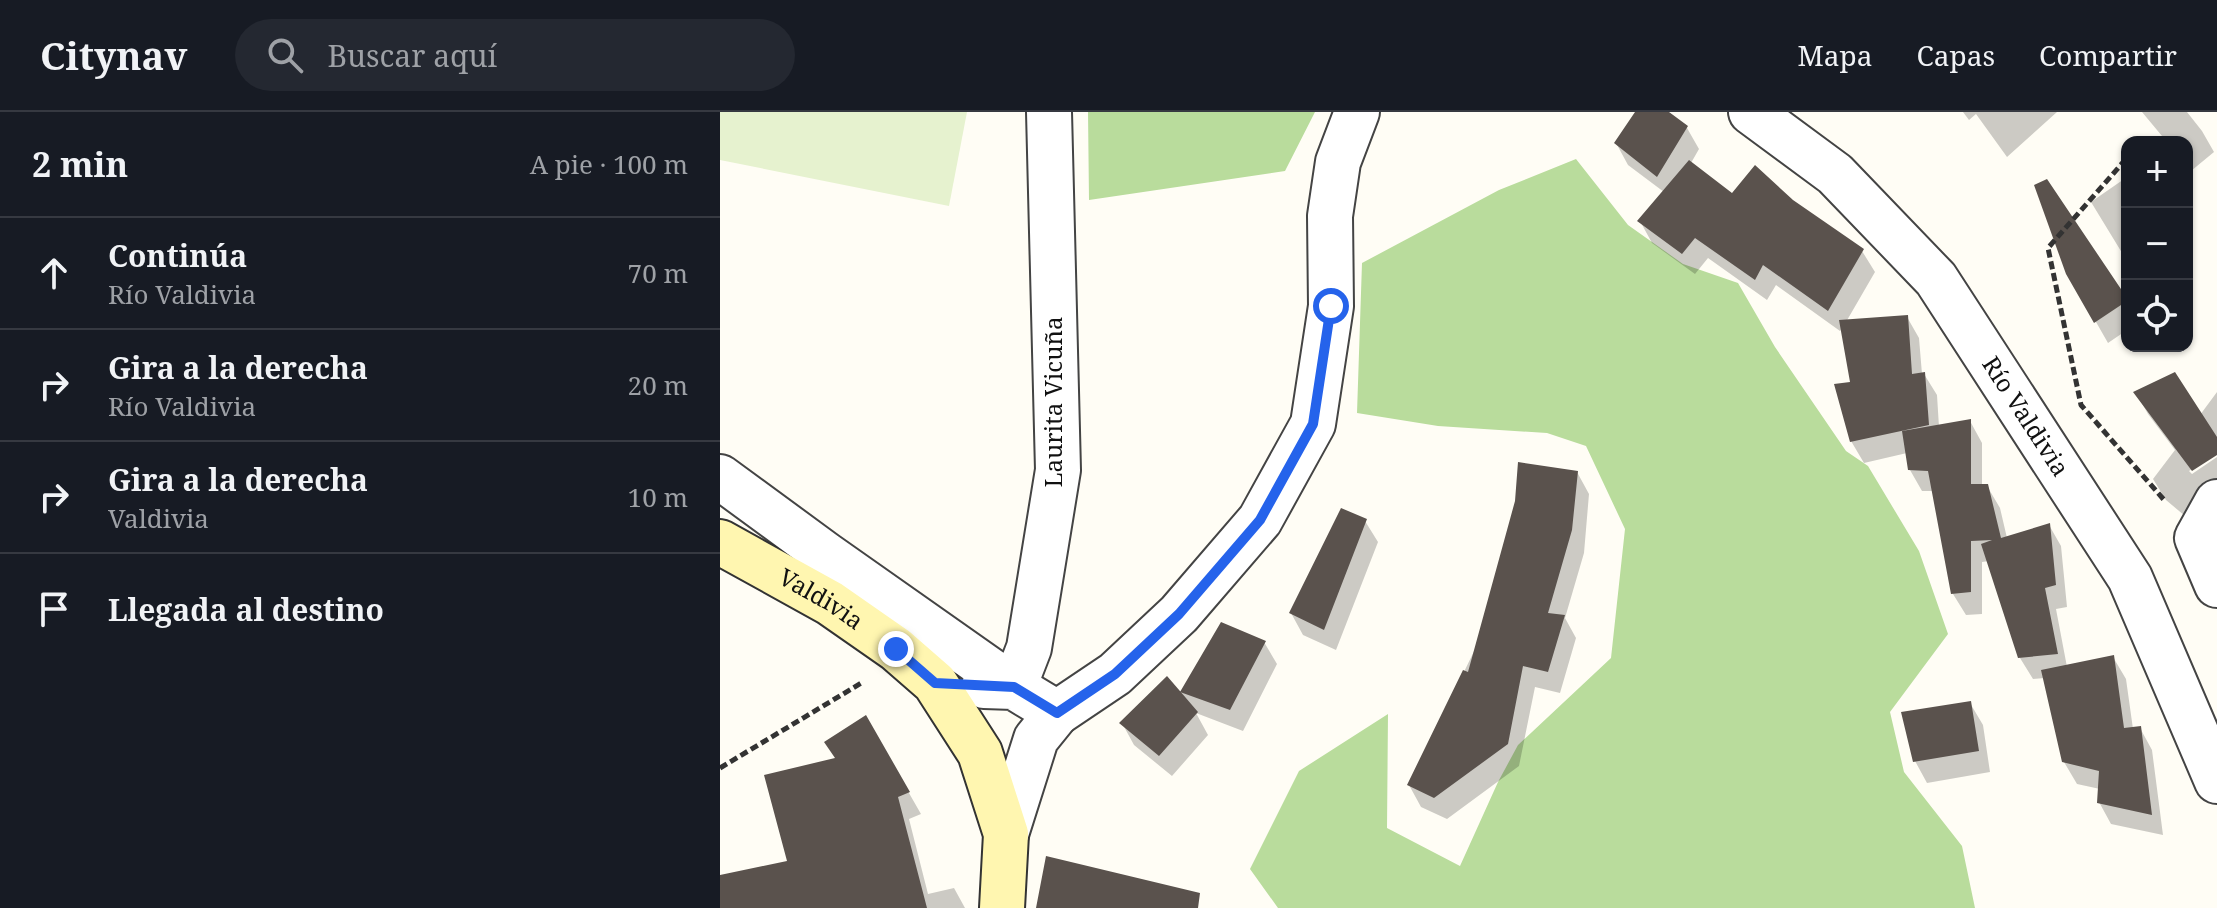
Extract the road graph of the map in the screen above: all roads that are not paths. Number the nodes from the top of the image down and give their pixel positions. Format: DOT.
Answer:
graph roads {
  1 [pos="1049,112"];
  2 [pos="1357,112"];
  3 [pos="1751,112"];
  4 [pos="720,477"];
  5 [pos="2207,520"];
  6 [pos="720,542"];
  7 [pos="2217,585"];
  8 [pos="920,670"];
  9 [pos="1014,687"];
  10 [pos="1057,713"];
  11 [pos="2217,781"];
  12 [pos="1006,834"];
  13 [pos="1002,908"];
  1 -- 9 [label="street, Laurita Vicuña"];
  2 -- 10 [label="street"];
  3 -- 11 [label="street, Río Valdivia"];
  4 -- 9 [label="street"];
  5 -- 7 [label="street"];
  6 -- 8 [label="street, Valdivia"];
  8 -- 9 [label="street"];
  8 -- 12 [label="street, Valdivia"];
  9 -- 10 [label="street"];
  10 -- 12 [label="street"];
  12 -- 13 [label="street"];
}
